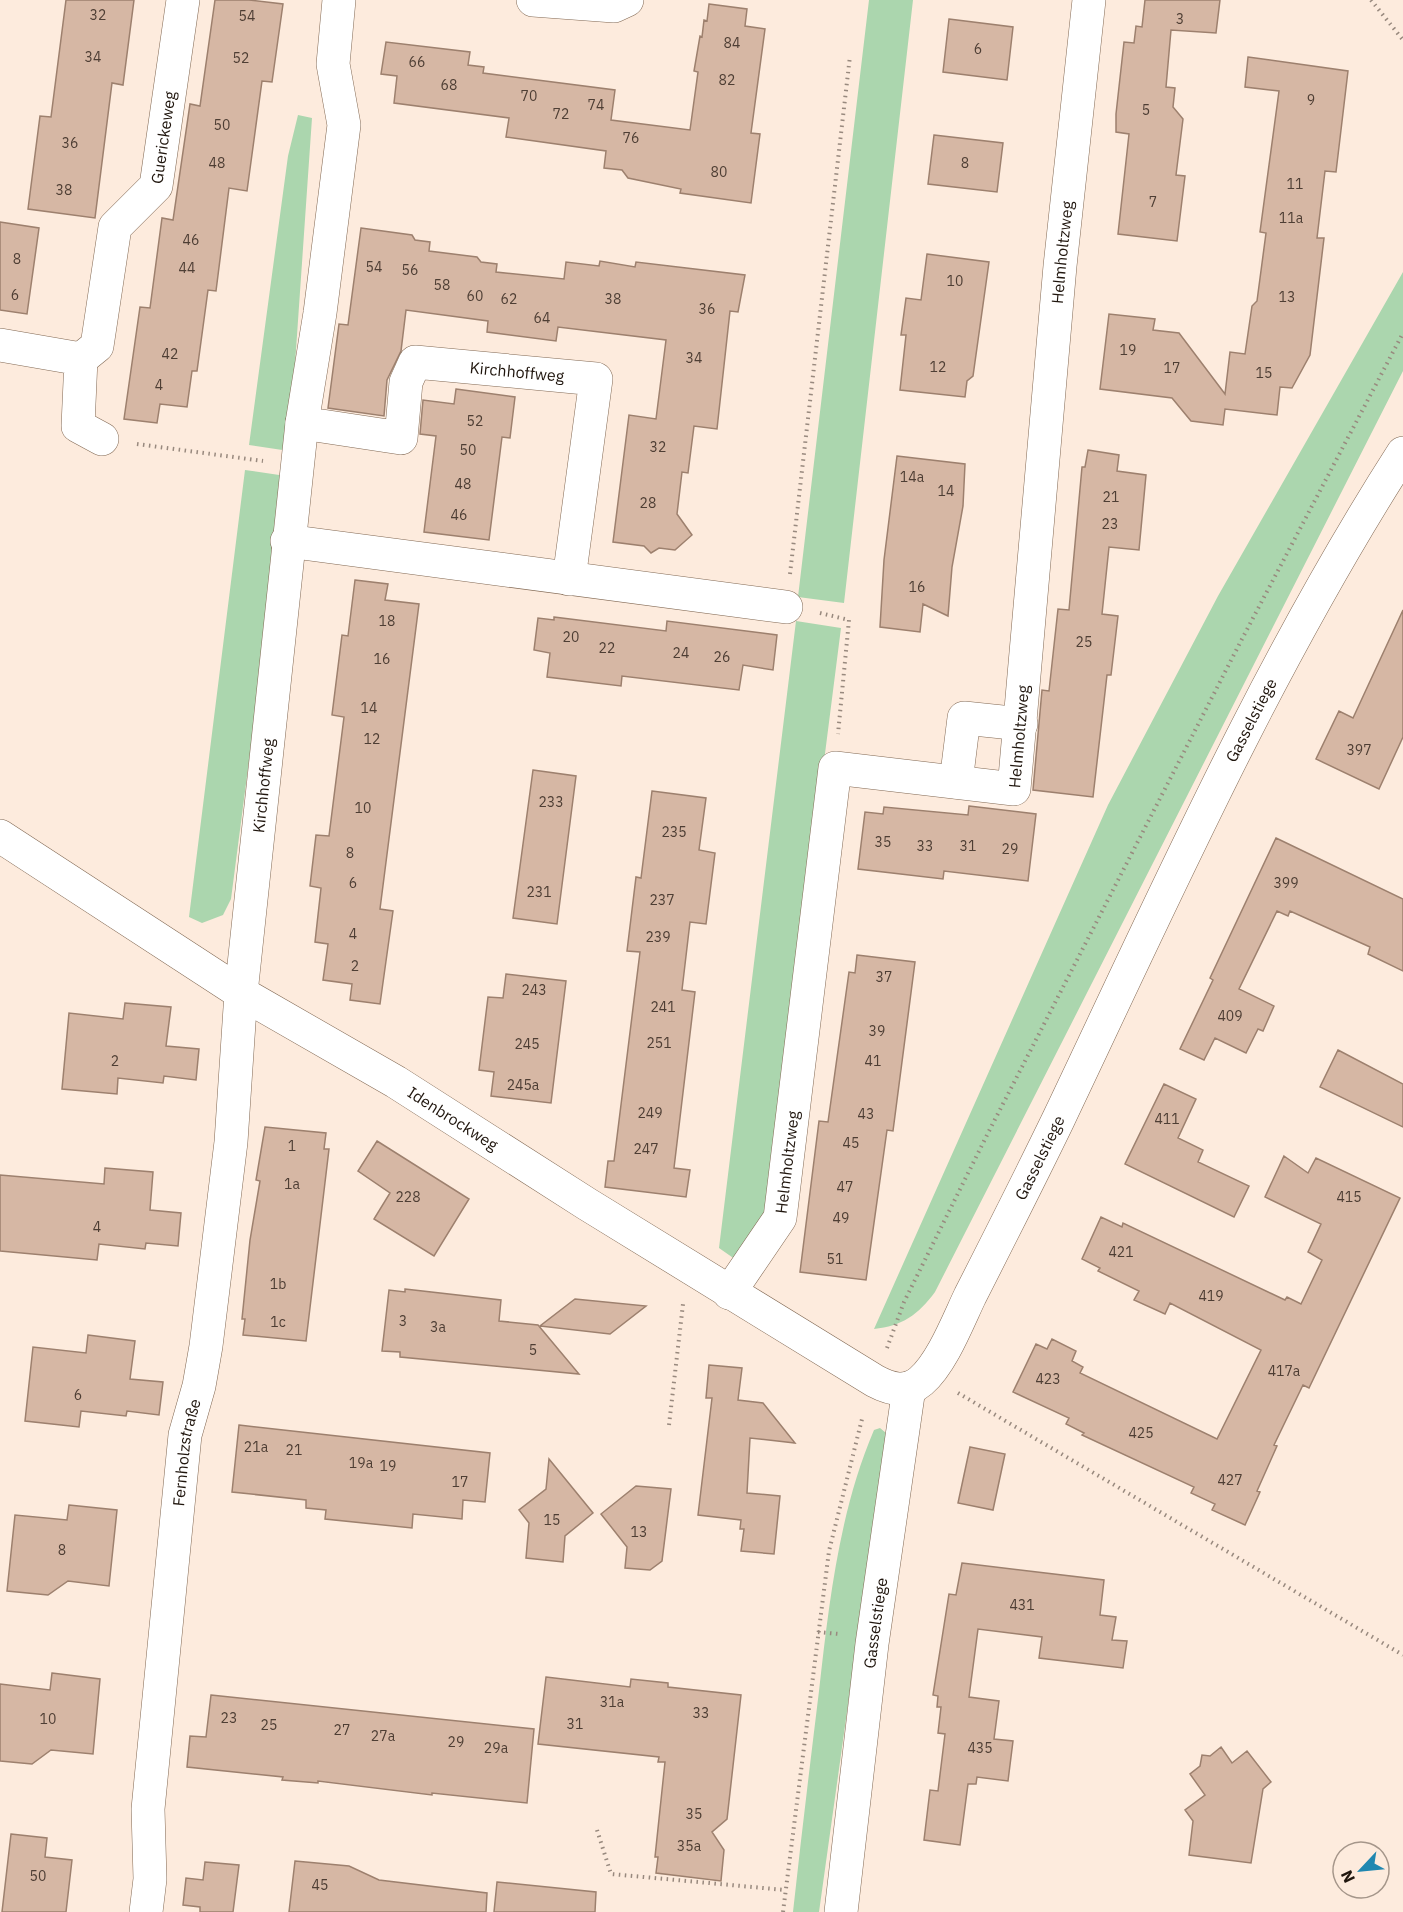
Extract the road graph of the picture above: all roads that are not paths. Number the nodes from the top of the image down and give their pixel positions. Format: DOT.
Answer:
graph roads {
  1 [pos="183,0"];
  2 [pos="339,0"];
  3 [pos="533,0"];
  4 [pos="627,0"];
  5 [pos="1089,0"];
  6 [pos="0,345"];
  7 [pos="81,359"];
  8 [pos="302,423"];
  9 [pos="102,439"];
  10 [pos="1403,453"];
  11 [pos="287,541"];
  12 [pos="569,579"];
  13 [pos="786,608"];
  14 [pos="1021,724"];
  15 [pos="956,782"];
  16 [pos="0,836"];
  17 [pos="241,993"];
  18 [pos="729,1293"];
  19 [pos="917,1382"];
  20 [pos="146,1912"];
  21 [pos="840,1912"];
  1 -- 7 [label="street, Guerickeweg"];
  2 -- 8 [label="street, Kirchhoffweg"];
  3 -- 4 [label="street"];
  5 -- 14 [label="street, Helmholtzweg"];
  6 -- 7 [label="street"];
  7 -- 9 [label="street"];
  8 -- 11 [label="street, Kirchhoffweg"];
  8 -- 12 [label="street, Kirchhoffweg"];
  10 -- 19 [label="street, Gasselstiege"];
  11 -- 12 [label="street"];
  11 -- 17 [label="street, Kirchhoffweg"];
  12 -- 13 [label="street"];
  14 -- 15 [label="street"];
  14 -- 15 [label="street, Helmholtzweg"];
  15 -- 18 [label="street, Helmholtzweg"];
  16 -- 17 [label="street, Idenbrockweg"];
  17 -- 18 [label="street, Idenbrockweg"];
  17 -- 20 [label="street, Fernholzstraße"];
  18 -- 19 [label="street, Idenbrockweg"];
  19 -- 21 [label="street, Gasselstiege"];
}
